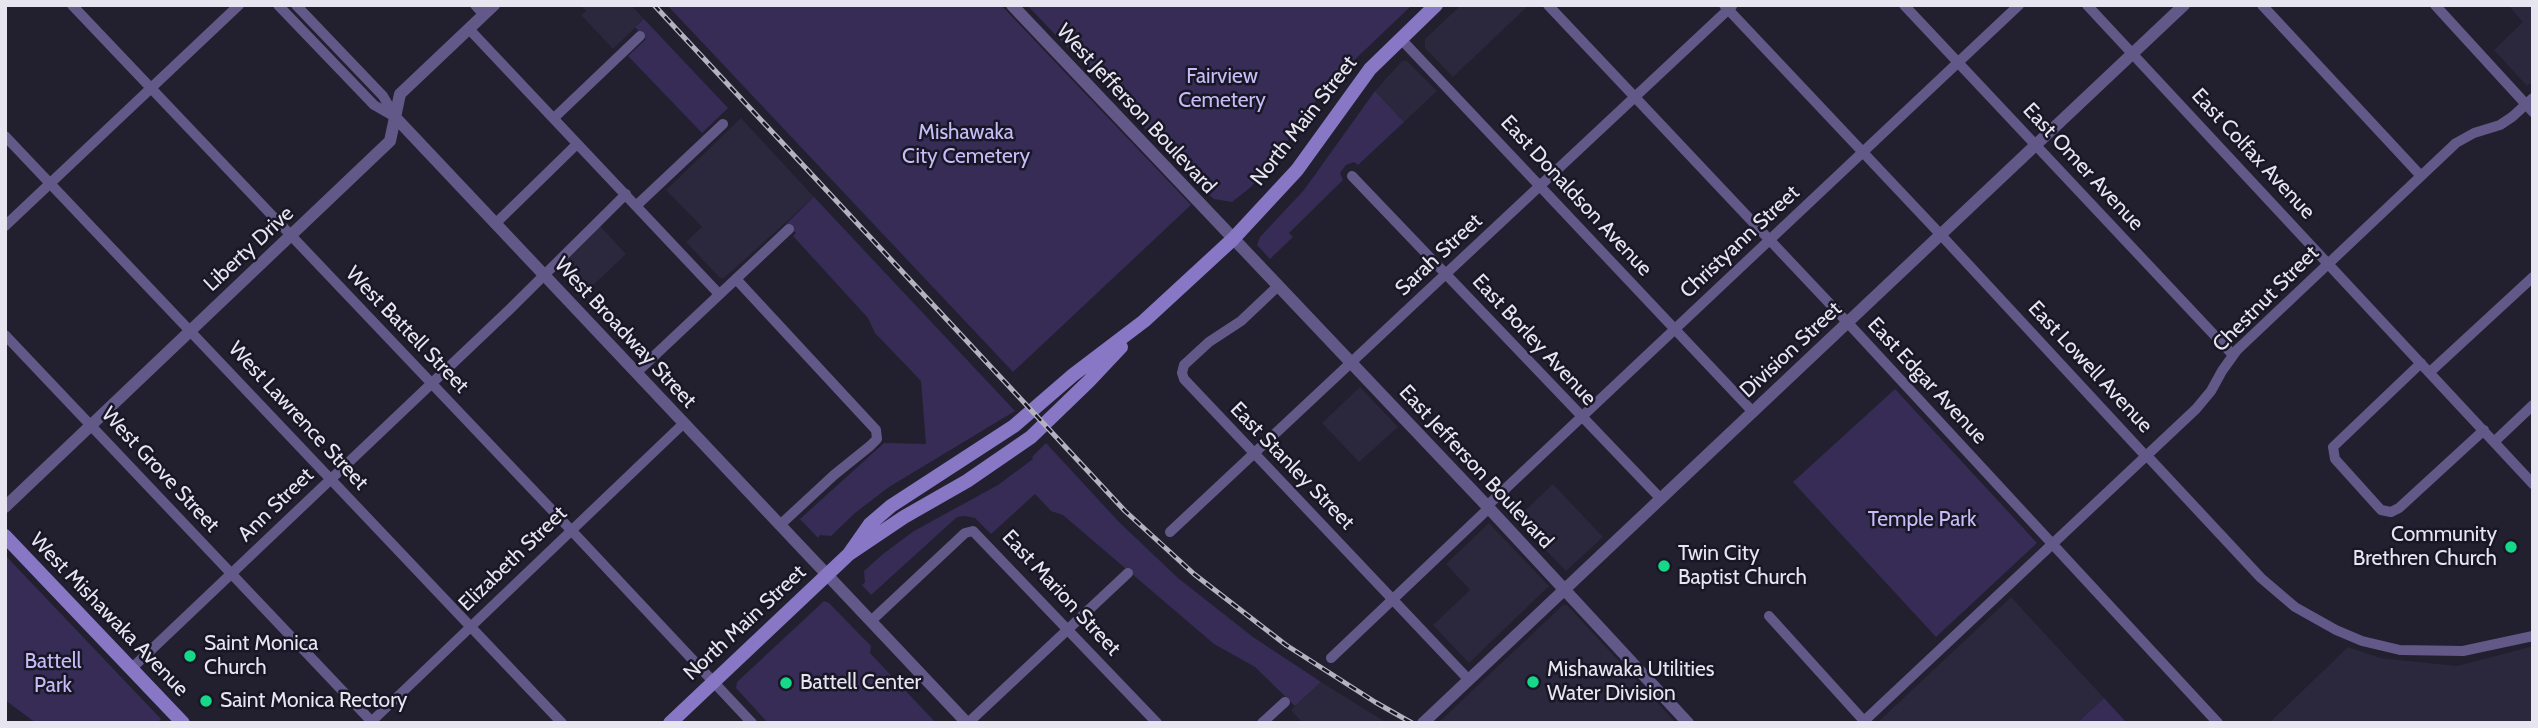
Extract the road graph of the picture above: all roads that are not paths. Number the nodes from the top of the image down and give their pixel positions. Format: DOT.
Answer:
graph roads {
  1 [pos="72,5"];
  2 [pos="239,5"];
  3 [pos="278,5"];
  4 [pos="296,5"];
  5 [pos="494,5"];
  6 [pos="1012,5"];
  7 [pos="1436,5"];
  8 [pos="1548,5"];
  9 [pos="1904,5"];
  10 [pos="2020,5"];
  11 [pos="2087,5"];
  12 [pos="2185,5"];
  13 [pos="2262,5"];
  14 [pos="2435,5"];
  15 [pos="1728,7"];
  16 [pos="480,10"];
  17 [pos="469,29"];
  18 [pos="640,36"];
  19 [pos="1401,38"];
  20 [pos="2133,54"];
  21 [pos="1959,63"];
  22 [pos="151,88"];
  23 [pos="1634,97"];
  24 [pos="2531,105"];
  25 [pos="395,117"];
  26 [pos="554,118"];
  27 [pos="723,124"];
  28 [pos="5,136"];
  29 [pos="577,144"];
  30 [pos="2036,144"];
  31 [pos="1864,152"];
  32 [pos="1352,176"];
  33 [pos="2421,176"];
  34 [pos="51,183"];
  35 [pos="1540,186"];
  36 [pos="626,194"];
  37 [pos="636,205"];
  38 [pos="495,224"];
  39 [pos="5,226"];
  40 [pos="789,229"];
  41 [pos="1941,235"];
  42 [pos="291,236"];
  43 [pos="1233,239"];
  44 [pos="1770,240"];
  45 [pos="2329,263"];
  46 [pos="544,275"];
  47 [pos="1446,275"];
  48 [pos="2533,277"];
  49 [pos="736,279"];
  50 [pos="1278,286"];
  51 [pos="719,293"];
  52 [pos="1848,323"];
  53 [pos="1675,329"];
  54 [pos="191,330"];
  55 [pos="5,335"];
  56 [pos="2232,355"];
  57 [pos="1351,363"];
  58 [pos="2421,363"];
  59 [pos="2430,372"];
  60 [pos="636,373"];
  61 [pos="432,384"];
  62 [pos="2533,405"];
  63 [pos="1753,412"];
  64 [pos="1581,418"];
  65 [pos="684,423"];
  66 [pos="91,425"];
  67 [pos="2484,430"];
  68 [pos="2494,442"];
  69 [pos="1254,453"];
  70 [pos="2146,456"];
  71 [pos="331,479"];
  72 [pos="2533,484"];
  73 [pos="1661,499"];
  74 [pos="5,507"];
  75 [pos="1488,507"];
  76 [pos="780,525"];
  77 [pos="572,530"];
  78 [pos="1170,532"];
  79 [pos="5,537"];
  80 [pos="2052,545"];
  81 [pos="1128,573"];
  82 [pos="231,574"];
  83 [pos="827,575"];
  84 [pos="1564,589"];
  85 [pos="1393,599"];
  86 [pos="1769,616"];
  87 [pos="871,621"];
  88 [pos="471,626"];
  89 [pos="1068,629"];
  90 [pos="2533,636"];
  91 [pos="1331,657"];
  92 [pos="132,668"];
  93 [pos="1468,679"];
  94 [pos="713,682"];
  95 [pos="1285,702"];
  96 [pos="372,722"];
  97 [pos="1863,722"];
  98 [pos="183,723"];
  99 [pos="562,723"];
  100 [pos="670,723"];
  101 [pos="751,723"];
  102 [pos="968,723"];
  103 [pos="1157,723"];
  104 [pos="1262,723"];
  105 [pos="1423,723"];
  106 [pos="1688,723"];
  107 [pos="2218,723"];
  1 -- 22 [label="street, West Battell Street"];
  2 -- 22 [label="street"];
  3 -- 25 [label="street, West Broadway Street"];
  4 -- 25 [label="street, West Broadway Street"];
  5 -- 16 [label="street, Liberty Drive"];
  6 -- 43 [label="street, West Jefferson Boulevard"];
  7 -- 19 [label="main road, North Main Street"];
  8 -- 23 [label="street, East Edgar Avenue"];
  9 -- 21 [label="street, East Omer Avenue"];
  10 -- 21 [label="street, Christyann Street"];
  11 -- 20 [label="street, East Colfax Avenue"];
  12 -- 20 [label="street, Division Street"];
  13 -- 33 [label="street"];
  14 -- 24 [label="street"];
  15 -- 23 [label="street, Sarah Street"];
  15 -- 31 [label="street, East Lowell Avenue"];
  16 -- 17 [label="street, Liberty Drive"];
  17 -- 25 [label="street, Liberty Drive"];
  17 -- 26 [label="street"];
  18 -- 26 [label="street"];
  19 -- 35 [label="street, East Donaldson Avenue"];
  19 -- 43 [label="main road, North Main Street"];
  20 -- 30 [label="street, Division Street"];
  20 -- 45 [label="street, East Colfax Avenue"];
  21 -- 30 [label="street, East Omer Avenue"];
  21 -- 31 [label="street, Christyann Street"];
  22 -- 34 [label="street"];
  22 -- 42 [label="street, West Battell Street"];
  23 -- 35 [label="street, Sarah Street"];
  23 -- 44 [label="street, East Edgar Avenue"];
  24 -- 33 [label="street, Chestnut Street"];
  25 -- 38 [label="street, West Broadway Street"];
  25 -- 42 [label="street, Liberty Drive"];
  26 -- 29 [label="street"];
  27 -- 37 [label="street"];
  28 -- 34 [label="street, West Lawrence Street"];
  29 -- 36 [label="street"];
  29 -- 38 [label="street"];
  30 -- 41 [label="street, Division Street"];
  30 -- 56 [label="street, East Omer Avenue"];
  31 -- 41 [label="street, East Lowell Avenue"];
  31 -- 44 [label="street, Christyann Street"];
  32 -- 47 [label="street, East Borley Avenue"];
  33 -- 45 [label="street, Chestnut Street"];
  34 -- 39 [label="street"];
  34 -- 54 [label="street, West Lawrence Street"];
  35 -- 47 [label="street, Sarah Street"];
  35 -- 53 [label="street, East Donaldson Avenue"];
  36 -- 37 [label="street"];
  36 -- 46 [label="street, Ann Street"];
  37 -- 51 [label="street"];
  38 -- 46 [label="street, West Broadway Street"];
  40 -- 49 [label="street"];
  41 -- 52 [label="street, Division Street"];
  41 -- 70 [label="street, East Lowell Avenue"];
  42 -- 54 [label="street, Liberty Drive"];
  42 -- 61 [label="street, West Battell Street"];
  43 -- 50 [label="street, East Jefferson Boulevard"];
  43 -- 83 [label="main road, North Main Street"];
  44 -- 52 [label="street, East Edgar Avenue"];
  44 -- 53 [label="street, Christyann Street"];
  45 -- 56 [label="street, Chestnut Street"];
  45 -- 58 [label="street, East Colfax Avenue"];
  46 -- 60 [label="street, West Broadway Street"];
  46 -- 61 [label="street, Ann Street"];
  47 -- 57 [label="street, Sarah Street"];
  47 -- 64 [label="street, East Borley Avenue"];
  48 -- 59 [label="street"];
  49 -- 51 [label="street"];
  49 -- 76 [label="street"];
  50 -- 57 [label="street, East Jefferson Boulevard"];
  50 -- 69 [label="street, East Stanley Street"];
  51 -- 60 [label="street"];
  52 -- 63 [label="street, Division Street"];
  52 -- 80 [label="street, East Edgar Avenue"];
  53 -- 63 [label="street, East Donaldson Avenue"];
  53 -- 64 [label="street, Christyann Street"];
  54 -- 66 [label="street, Liberty Drive"];
  54 -- 71 [label="street, West Lawrence Street"];
  55 -- 66 [label="street, West Grove Street"];
  56 -- 70 [label="street, Chestnut Street"];
  57 -- 69 [label="street, Sarah Street"];
  57 -- 75 [label="street, East Jefferson Boulevard"];
  58 -- 59 [label="street, East Colfax Avenue"];
  58 -- 67 [label="street"];
  59 -- 67 [label="street, East Colfax Avenue"];
  60 -- 65 [label="street, West Broadway Street"];
  61 -- 71 [label="street, Ann Street"];
  61 -- 77 [label="street, West Battell Street"];
  62 -- 68 [label="street"];
  63 -- 73 [label="street, Division Street"];
  64 -- 73 [label="street, East Borley Avenue"];
  64 -- 75 [label="street, Christyann Street"];
  65 -- 76 [label="street, West Broadway Street"];
  65 -- 77 [label="street, Elizabeth Street"];
  66 -- 74 [label="street, Liberty Drive"];
  66 -- 82 [label="street, West Grove Street"];
  67 -- 68 [label="street, East Colfax Avenue"];
  68 -- 72 [label="street, East Colfax Avenue"];
  69 -- 78 [label="street, Sarah Street"];
  69 -- 85 [label="street, East Stanley Street"];
  70 -- 80 [label="street, Chestnut Street"];
  70 -- 90 [label="street, East Lowell Avenue"];
  71 -- 82 [label="street, Ann Street"];
  71 -- 88 [label="street, West Lawrence Street"];
  73 -- 84 [label="street, Division Street"];
  75 -- 84 [label="street, East Jefferson Boulevard"];
  75 -- 85 [label="street, Christyann Street"];
  76 -- 83 [label="street, West Broadway Street"];
  77 -- 88 [label="street, Elizabeth Street"];
  77 -- 94 [label="street, West Battell Street"];
  79 -- 92 [label="main road, West Mishawaka Avenue"];
  80 -- 97 [label="street, Chestnut Street"];
  80 -- 107 [label="street, East Edgar Avenue"];
  81 -- 89 [label="street"];
  82 -- 92 [label="street, Ann Street"];
  82 -- 96 [label="street, West Grove Street"];
  83 -- 87 [label="street, West Broadway Street"];
  83 -- 94 [label="main road, North Main Street"];
  84 -- 93 [label="street, Division Street"];
  84 -- 106 [label="street, East Jefferson Boulevard"];
  85 -- 91 [label="street, Christyann Street"];
  85 -- 93 [label="street, East Stanley Street"];
  86 -- 97 [label="street"];
  87 -- 89 [label="street, East Marion Street"];
  87 -- 102 [label="street, West Broadway Street"];
  88 -- 96 [label="street, Elizabeth Street"];
  88 -- 99 [label="street, West Lawrence Street"];
  89 -- 102 [label="street"];
  89 -- 103 [label="street, East Marion Street"];
  92 -- 98 [label="main road, West Mishawaka Avenue"];
  93 -- 105 [label="street, Division Street"];
  94 -- 100 [label="main road, North Main Street"];
  94 -- 101 [label="street, West Battell Street"];
  95 -- 104 [label="street"];
}
